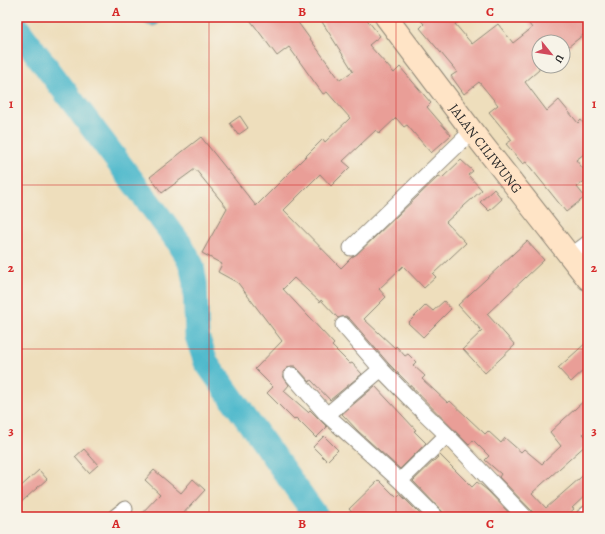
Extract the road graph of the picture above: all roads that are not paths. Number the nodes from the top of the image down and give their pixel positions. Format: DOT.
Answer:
graph roads {
  1 [pos="386,17"];
  2 [pos="472,131"];
  3 [pos="588,243"];
  4 [pos="352,248"];
  5 [pos="571,256"];
  6 [pos="588,279"];
  7 [pos="343,325"];
  8 [pos="381,369"];
  9 [pos="292,375"];
  10 [pos="327,415"];
  11 [pos="447,435"];
  12 [pos="400,481"];
  13 [pos="588,513"];
  14 [pos="436,517"];
  15 [pos="525,517"];
  16 [pos="584,517"];
  1 -- 2 [label="main road, JALAN CILIWUNG"];
  2 -- 4 [label="street"];
  2 -- 5 [label="main road, JALAN CILIWUNG"];
  3 -- 5 [label="street"];
  5 -- 6 [label="main road, JALAN CILIWUNG"];
  7 -- 8 [label="street"];
  8 -- 10 [label="street"];
  8 -- 11 [label="street"];
  9 -- 10 [label="street"];
  10 -- 12 [label="street"];
  11 -- 12 [label="street"];
  11 -- 15 [label="street"];
  12 -- 14 [label="street"];
  13 -- 16 [label="street"];
}
